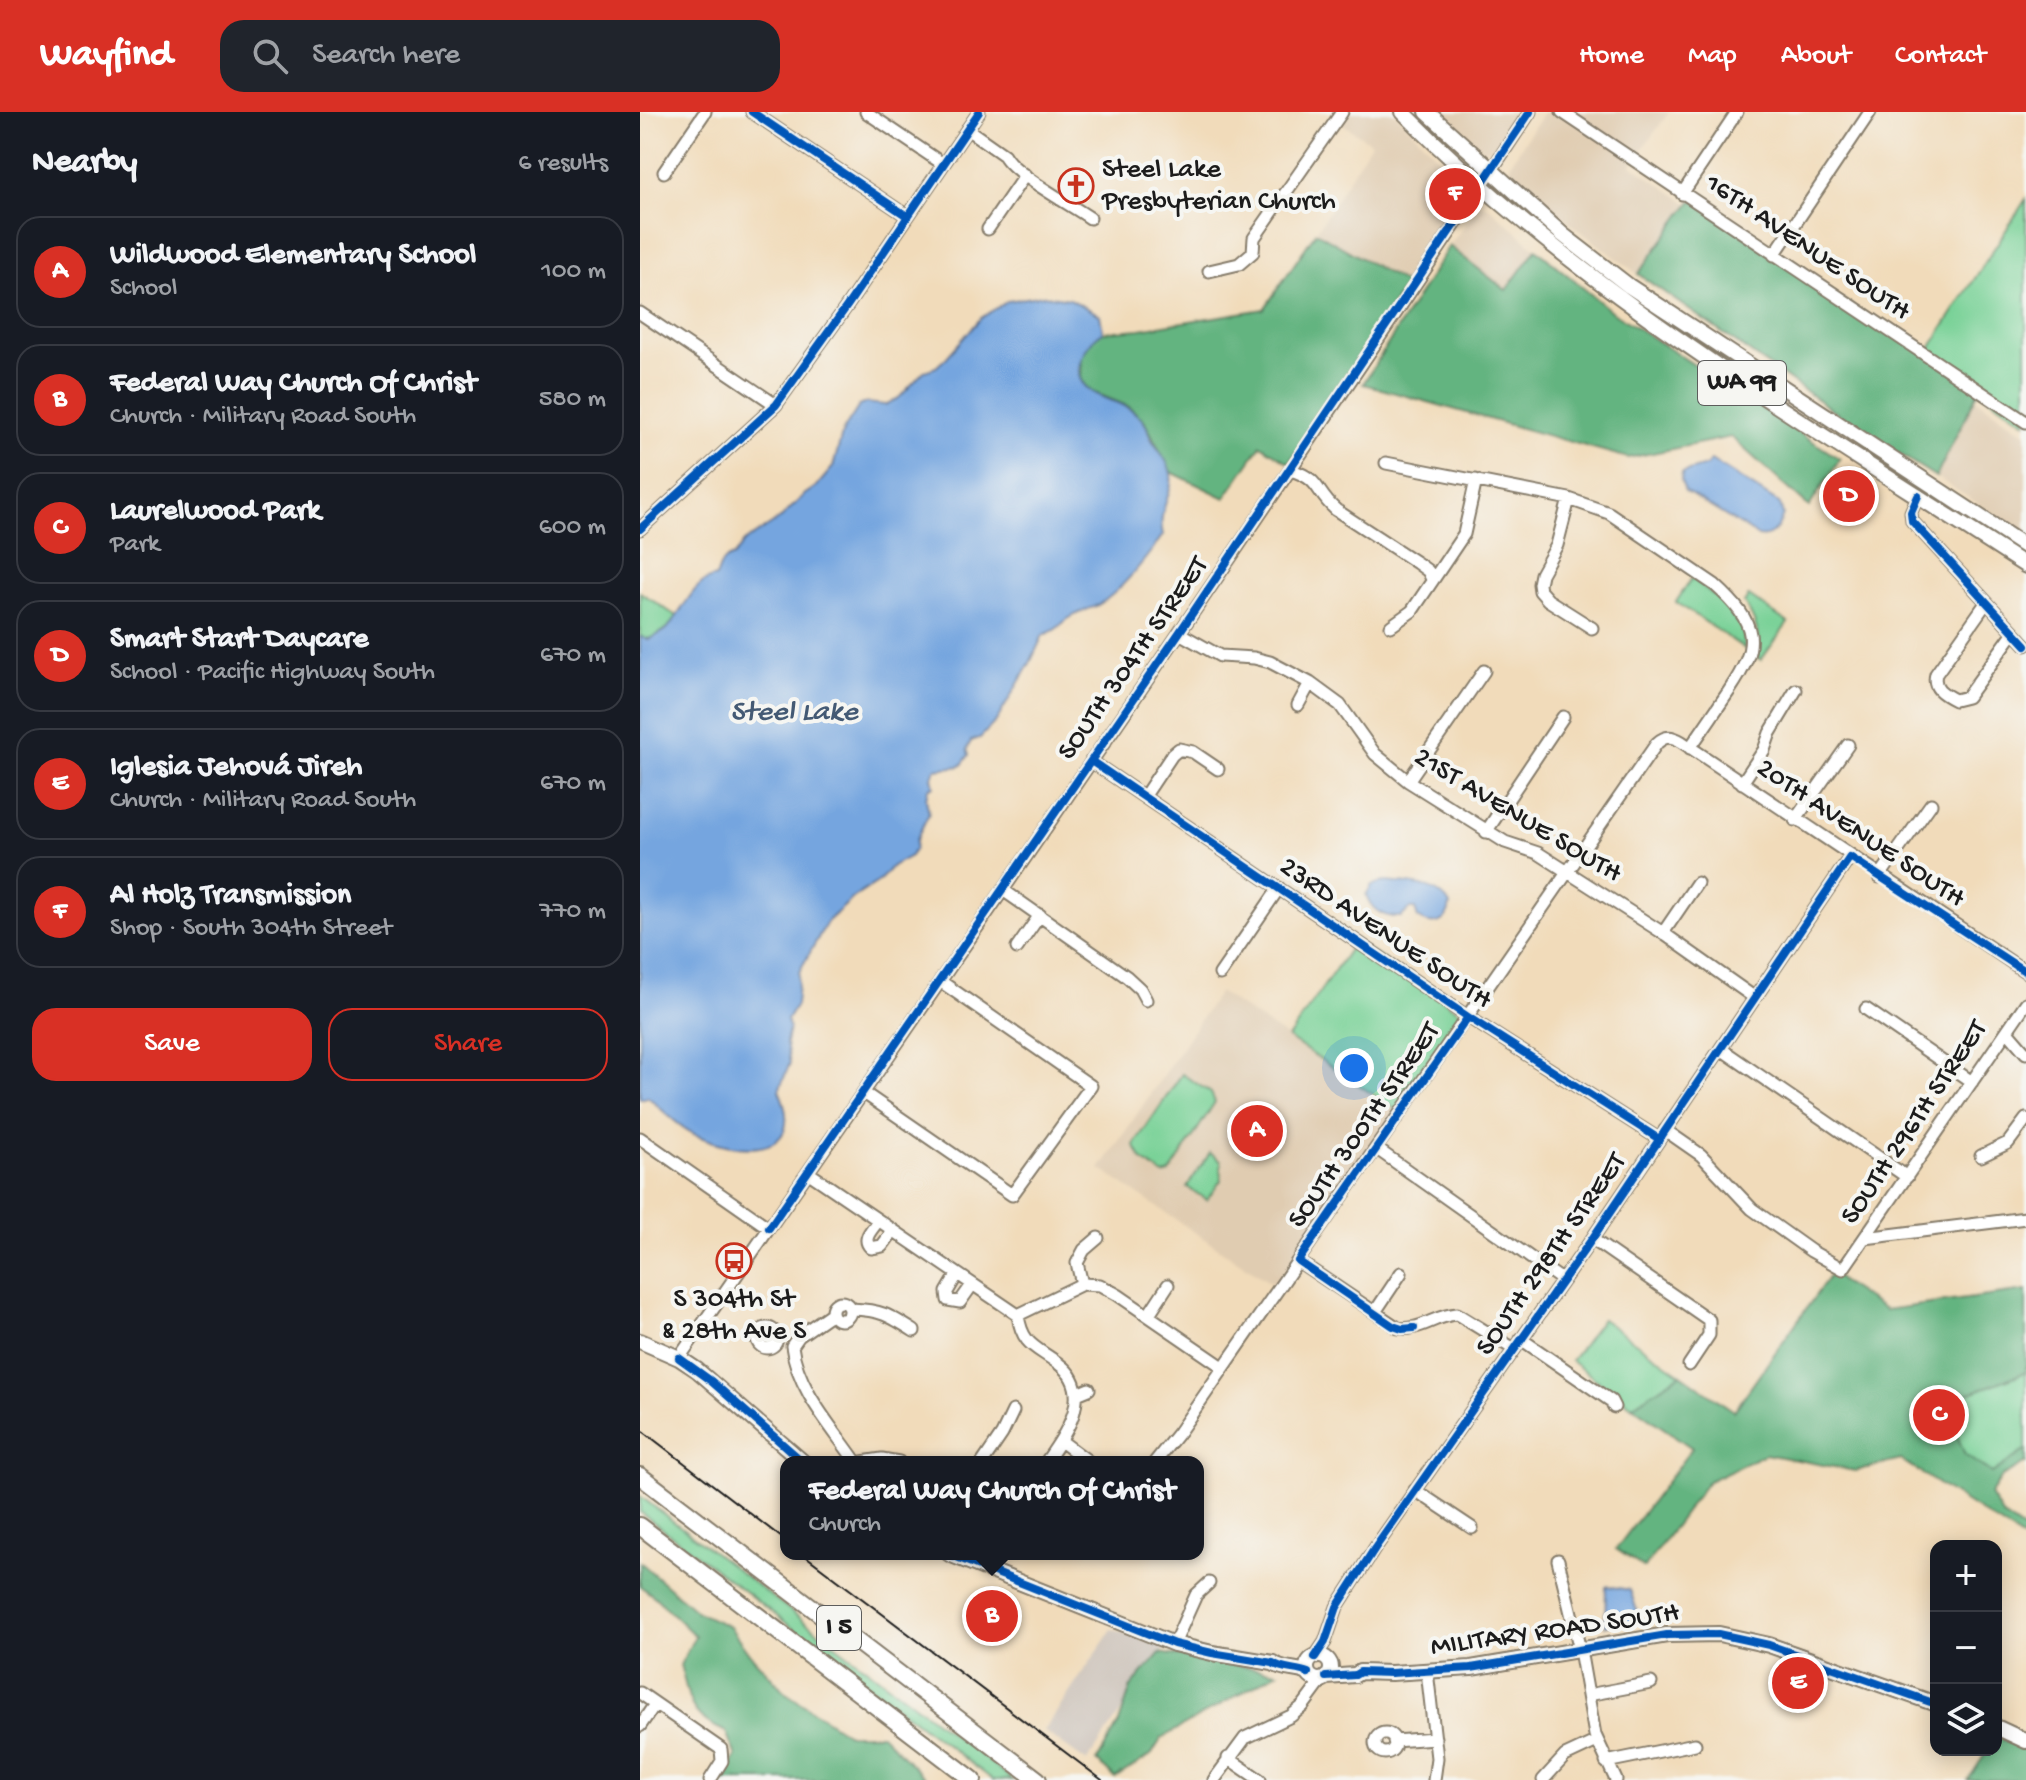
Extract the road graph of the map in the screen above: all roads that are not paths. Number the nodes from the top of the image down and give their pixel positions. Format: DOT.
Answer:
graph roads {
  1 [pos="705,112"];
  2 [pos="752,112"];
  3 [pos="866,112"];
  4 [pos="979,112"];
  5 [pos="1342,112"];
  6 [pos="1403,112"];
  7 [pos="1427,112"];
  8 [pos="1530,112"];
  9 [pos="1562,112"];
  10 [pos="1737,112"];
  11 [pos="1870,112"];
  12 [pos="967,129"];
  13 [pos="943,164"];
  14 [pos="1490,171"];
  15 [pos="664,172"];
  16 [pos="1025,175"];
  17 [pos="1481,186"];
  18 [pos="1682,194"];
  19 [pos="907,216"];
  20 [pos="1090,218"];
  21 [pos="988,229"];
  22 [pos="1774,255"];
  23 [pos="1209,271"];
  24 [pos="640,313"];
  25 [pos="776,405"];
  26 [pos="2026,422"];
  27 [pos="1386,463"];
  28 [pos="1291,470"];
  29 [pos="1476,480"];
  30 [pos="1918,496"];
  31 [pos="1569,499"];
  32 [pos="1984,520"];
  33 [pos="640,529"];
  34 [pos="2026,547"];
  35 [pos="2026,566"];
  36 [pos="1432,579"];
  37 [pos="1986,603"];
  38 [pos="1391,626"];
  39 [pos="1592,628"];
  40 [pos="2014,632"];
  41 [pos="1179,633"];
  42 [pos="2026,645"];
  43 [pos="1484,671"];
  44 [pos="1310,683"];
  45 [pos="1796,690"];
  46 [pos="1298,705"];
  47 [pos="1563,717"];
  48 [pos="1667,737"];
  49 [pos="1848,745"];
  50 [pos="1690,748"];
  51 [pos="1091,761"];
  52 [pos="1218,769"];
  53 [pos="1408,781"];
  54 [pos="1742,783"];
  55 [pos="1144,797"];
  56 [pos="1931,804"];
  57 [pos="1795,820"];
  58 [pos="1486,832"];
  59 [pos="1850,857"];
  60 [pos="1566,871"];
  61 [pos="1879,877"];
  62 [pos="1697,883"];
  63 [pos="1279,888"];
  64 [pos="1003,890"];
  65 [pos="1040,915"];
  66 [pos="1663,933"];
  67 [pos="1017,948"];
  68 [pos="2026,972"];
  69 [pos="1220,974"];
  70 [pos="940,981"];
  71 [pos="1755,998"];
  72 [pos="1146,1000"];
  73 [pos="2026,1003"];
  74 [pos="1866,1009"];
  75 [pos="1468,1017"];
  76 [pos="2007,1031"];
  77 [pos="1721,1049"];
  78 [pos="2026,1053"];
  79 [pos="1972,1082"];
  80 [pos="864,1093"];
  81 [pos="2026,1119"];
  82 [pos="1662,1135"];
  83 [pos="640,1138"];
  84 [pos="1377,1149"];
  85 [pos="1981,1156"];
  86 [pos="809,1173"];
  87 [pos="1907,1177"];
  88 [pos="2026,1218"];
  89 [pos="878,1221"];
  90 [pos="769,1228"];
  91 [pos="893,1231"];
  92 [pos="1098,1238"];
  93 [pos="1865,1238"];
  94 [pos="1592,1239"];
  95 [pos="1298,1261"];
  96 [pos="1843,1269"];
  97 [pos="1401,1273"];
  98 [pos="957,1275"];
  99 [pos="1562,1280"];
  100 [pos="1082,1284"];
  101 [pos="972,1285"];
  102 [pos="1168,1285"];
  103 [pos="1375,1312"];
  104 [pos="1149,1314"];
  105 [pos="1018,1315"];
  106 [pos="914,1331"];
  107 [pos="640,1341"];
  108 [pos="776,1341"];
  109 [pos="1517,1344"];
  110 [pos="792,1346"];
  111 [pos="679,1358"];
  112 [pos="1689,1365"];
  113 [pos="1223,1367"];
  114 [pos="1089,1389"];
  115 [pos="1077,1394"];
  116 [pos="1614,1407"];
  117 [pos="1013,1411"];
  118 [pos="1061,1441"];
  119 [pos="796,1456"];
  120 [pos="852,1456"];
  121 [pos="987,1456"];
  122 [pos="1050,1456"];
  123 [pos="1081,1456"];
  124 [pos="1160,1456"];
  125 [pos="640,1476"];
  126 [pos="1415,1490"];
  127 [pos="640,1526"];
  128 [pos="1472,1528"];
  129 [pos="979,1560"];
  130 [pos="1558,1560"];
  131 [pos="1209,1583"];
  132 [pos="1174,1644"];
  133 [pos="1580,1650"];
  134 [pos="1319,1668"];
  135 [pos="1427,1671"];
  136 [pos="1651,1683"];
  137 [pos="640,1693"];
  138 [pos="1588,1695"];
  139 [pos="1930,1702"];
  140 [pos="655,1704"];
  141 [pos="640,1726"];
  142 [pos="2002,1730"];
  143 [pos="1435,1738"];
  144 [pos="1394,1741"];
  145 [pos="1597,1741"];
  146 [pos="2026,1741"];
  147 [pos="1695,1744"];
  148 [pos="1228,1758"];
  149 [pos="1606,1762"];
  150 [pos="710,1780"];
  151 [pos="973,1780"];
  152 [pos="1038,1780"];
  153 [pos="1214,1780"];
  154 [pos="1260,1780"];
  155 [pos="1434,1780"];
  156 [pos="1543,1780"];
  157 [pos="1616,1780"];
  1 -- 15 [label="street"];
  2 -- 19 [label="street"];
  3 -- 13 [label="street"];
  4 -- 12 [label="street"];
  5 -- 23 [label="street"];
  6 -- 17 [label="main road, WA 99"];
  7 -- 14 [label="main road, WA 99"];
  8 -- 14 [label="street, SOUTH 304TH STREET"];
  9 -- 18 [label="street, 16TH AVENUE SOUTH"];
  10 -- 18 [label="street"];
  11 -- 22 [label="street"];
  12 -- 13 [label="street"];
  12 -- 16 [label="street"];
  13 -- 19 [label="street"];
  14 -- 17 [label="street, SOUTH 304TH STREET"];
  14 -- 32 [label="main road, WA 99"];
  16 -- 20 [label="street"];
  16 -- 21 [label="street"];
  17 -- 28 [label="street, SOUTH 304TH STREET"];
  17 -- 30 [label="main road, WA 99"];
  18 -- 22 [label="street, 16TH AVENUE SOUTH"];
  19 -- 25 [label="street"];
  22 -- 26 [label="street, 16TH AVENUE SOUTH"];
  24 -- 25 [label="street"];
  25 -- 33 [label="street"];
  27 -- 29 [label="street"];
  28 -- 36 [label="street"];
  28 -- 41 [label="street, SOUTH 304TH STREET"];
  29 -- 31 [label="street"];
  29 -- 36 [label="street"];
  30 -- 32 [label="main road"];
  30 -- 35 [label="main road, WA 99"];
  30 -- 37 [label="street"];
  31 -- 39 [label="street"];
  31 -- 50 [label="street"];
  32 -- 34 [label="main road, WA 99"];
  36 -- 38 [label="street"];
  37 -- 40 [label="street"];
  37 -- 40 [label="street"];
  40 -- 42 [label="street"];
  41 -- 44 [label="street, 21ST AVENUE SOUTH"];
  41 -- 51 [label="street, SOUTH 304TH STREET"];
  43 -- 53 [label="street"];
  44 -- 46 [label="street"];
  44 -- 53 [label="street, 21ST AVENUE SOUTH"];
  45 -- 54 [label="street"];
  47 -- 58 [label="street"];
  48 -- 50 [label="street, 20TH AVENUE SOUTH"];
  48 -- 60 [label="street, SOUTH 300TH STREET"];
  49 -- 57 [label="street"];
  50 -- 54 [label="street, 20TH AVENUE SOUTH"];
  51 -- 55 [label="street, 23RD AVENUE SOUTH"];
  51 -- 64 [label="street, SOUTH 304TH STREET"];
  52 -- 55 [label="street"];
  53 -- 58 [label="street, 21ST AVENUE SOUTH"];
  54 -- 57 [label="street, 20TH AVENUE SOUTH"];
  55 -- 63 [label="street, 23RD AVENUE SOUTH"];
  56 -- 61 [label="street"];
  57 -- 59 [label="street, 20TH AVENUE SOUTH"];
  58 -- 60 [label="street, 21ST AVENUE SOUTH"];
  59 -- 61 [label="street, 20TH AVENUE SOUTH"];
  59 -- 71 [label="street, SOUTH 298TH STREET"];
  60 -- 66 [label="street, 21ST AVENUE SOUTH"];
  60 -- 75 [label="street, SOUTH 300TH STREET"];
  61 -- 68 [label="street, 20TH AVENUE SOUTH"];
  62 -- 66 [label="street"];
  63 -- 69 [label="street"];
  63 -- 75 [label="street, 23RD AVENUE SOUTH"];
  64 -- 65 [label="street"];
  64 -- 70 [label="street, SOUTH 304TH STREET"];
  65 -- 67 [label="street"];
  65 -- 72 [label="street"];
  66 -- 71 [label="street, 21ST AVENUE SOUTH"];
  70 -- 80 [label="street, SOUTH 304TH STREET"];
  70 -- 80 [label="street"];
  71 -- 77 [label="street, SOUTH 298TH STREET"];
  73 -- 76 [label="street, SOUTH 296TH STREET"];
  74 -- 79 [label="street"];
  75 -- 82 [label="street, 23RD AVENUE SOUTH"];
  75 -- 84 [label="street, SOUTH 300TH STREET"];
  76 -- 78 [label="street"];
  76 -- 79 [label="street, SOUTH 296TH STREET"];
  77 -- 82 [label="street, SOUTH 298TH STREET"];
  77 -- 87 [label="street"];
  79 -- 87 [label="street, SOUTH 296TH STREET"];
  80 -- 86 [label="street, SOUTH 304TH STREET"];
  81 -- 85 [label="street"];
  82 -- 94 [label="street, SOUTH 298TH STREET"];
  82 -- 96 [label="street, 23RD AVENUE SOUTH"];
  83 -- 90 [label="street"];
  84 -- 95 [label="street, SOUTH 300TH STREET"];
  84 -- 99 [label="street"];
  86 -- 89 [label="street"];
  86 -- 90 [label="street, SOUTH 304TH STREET"];
  87 -- 93 [label="street, SOUTH 296TH STREET"];
  88 -- 93 [label="street"];
  89 -- 91 [label="street"];
  89 -- 91 [label="street"];
  90 -- 111 [label="street, SOUTH 304TH STREET"];
  91 -- 98 [label="street"];
  92 -- 100 [label="street"];
  93 -- 96 [label="street, SOUTH 296TH STREET"];
  94 -- 99 [label="street, SOUTH 298TH STREET"];
  94 -- 112 [label="street"];
  95 -- 103 [label="street"];
  95 -- 113 [label="street, SOUTH 300TH STREET"];
  97 -- 103 [label="street"];
  98 -- 101 [label="street"];
  98 -- 101 [label="street"];
  99 -- 109 [label="street, SOUTH 298TH STREET"];
  100 -- 104 [label="street"];
  100 -- 105 [label="street"];
  101 -- 105 [label="street"];
  102 -- 104 [label="street"];
  103 -- 109 [label="street"];
  104 -- 113 [label="street"];
  105 -- 115 [label="street"];
  106 -- 110 [label="street"];
  107 -- 111 [label="main road"];
  108 -- 110 [label="street"];
  109 -- 116 [label="street"];
  109 -- 126 [label="street, SOUTH 298TH STREET"];
  110 -- 120 [label="street"];
  111 -- 119 [label="main road"];
  113 -- 124 [label="street, SOUTH 300TH STREET"];
  114 -- 115 [label="street"];
  115 -- 118 [label="street"];
  117 -- 121 [label="street"];
  118 -- 122 [label="street"];
  118 -- 123 [label="street"];
  125 -- 152 [label="highway, I 5"];
  126 -- 128 [label="street"];
  126 -- 134 [label="street, SOUTH 298TH STREET"];
  127 -- 151 [label="highway, I 5"];
  129 -- 132 [label="main road, MILITARY ROAD SOUTH"];
  130 -- 133 [label="street"];
  131 -- 132 [label="street"];
  132 -- 134 [label="main road, MILITARY ROAD SOUTH"];
  133 -- 135 [label="main road, MILITARY ROAD SOUTH"];
  133 -- 138 [label="street"];
  133 -- 139 [label="main road, MILITARY ROAD SOUTH"];
  134 -- 135 [label="main road, MILITARY ROAD SOUTH"];
  134 -- 148 [label="street"];
  135 -- 143 [label="street"];
  136 -- 138 [label="street"];
  137 -- 140 [label="street"];
  138 -- 145 [label="street"];
  140 -- 141 [label="street"];
  140 -- 150 [label="street"];
  142 -- 146 [label="main road"];
  143 -- 144 [label="street"];
  143 -- 155 [label="street"];
  145 -- 149 [label="street"];
  145 -- 156 [label="street"];
  147 -- 149 [label="street"];
  148 -- 153 [label="street"];
  148 -- 154 [label="street"];
  149 -- 157 [label="street"];
}
